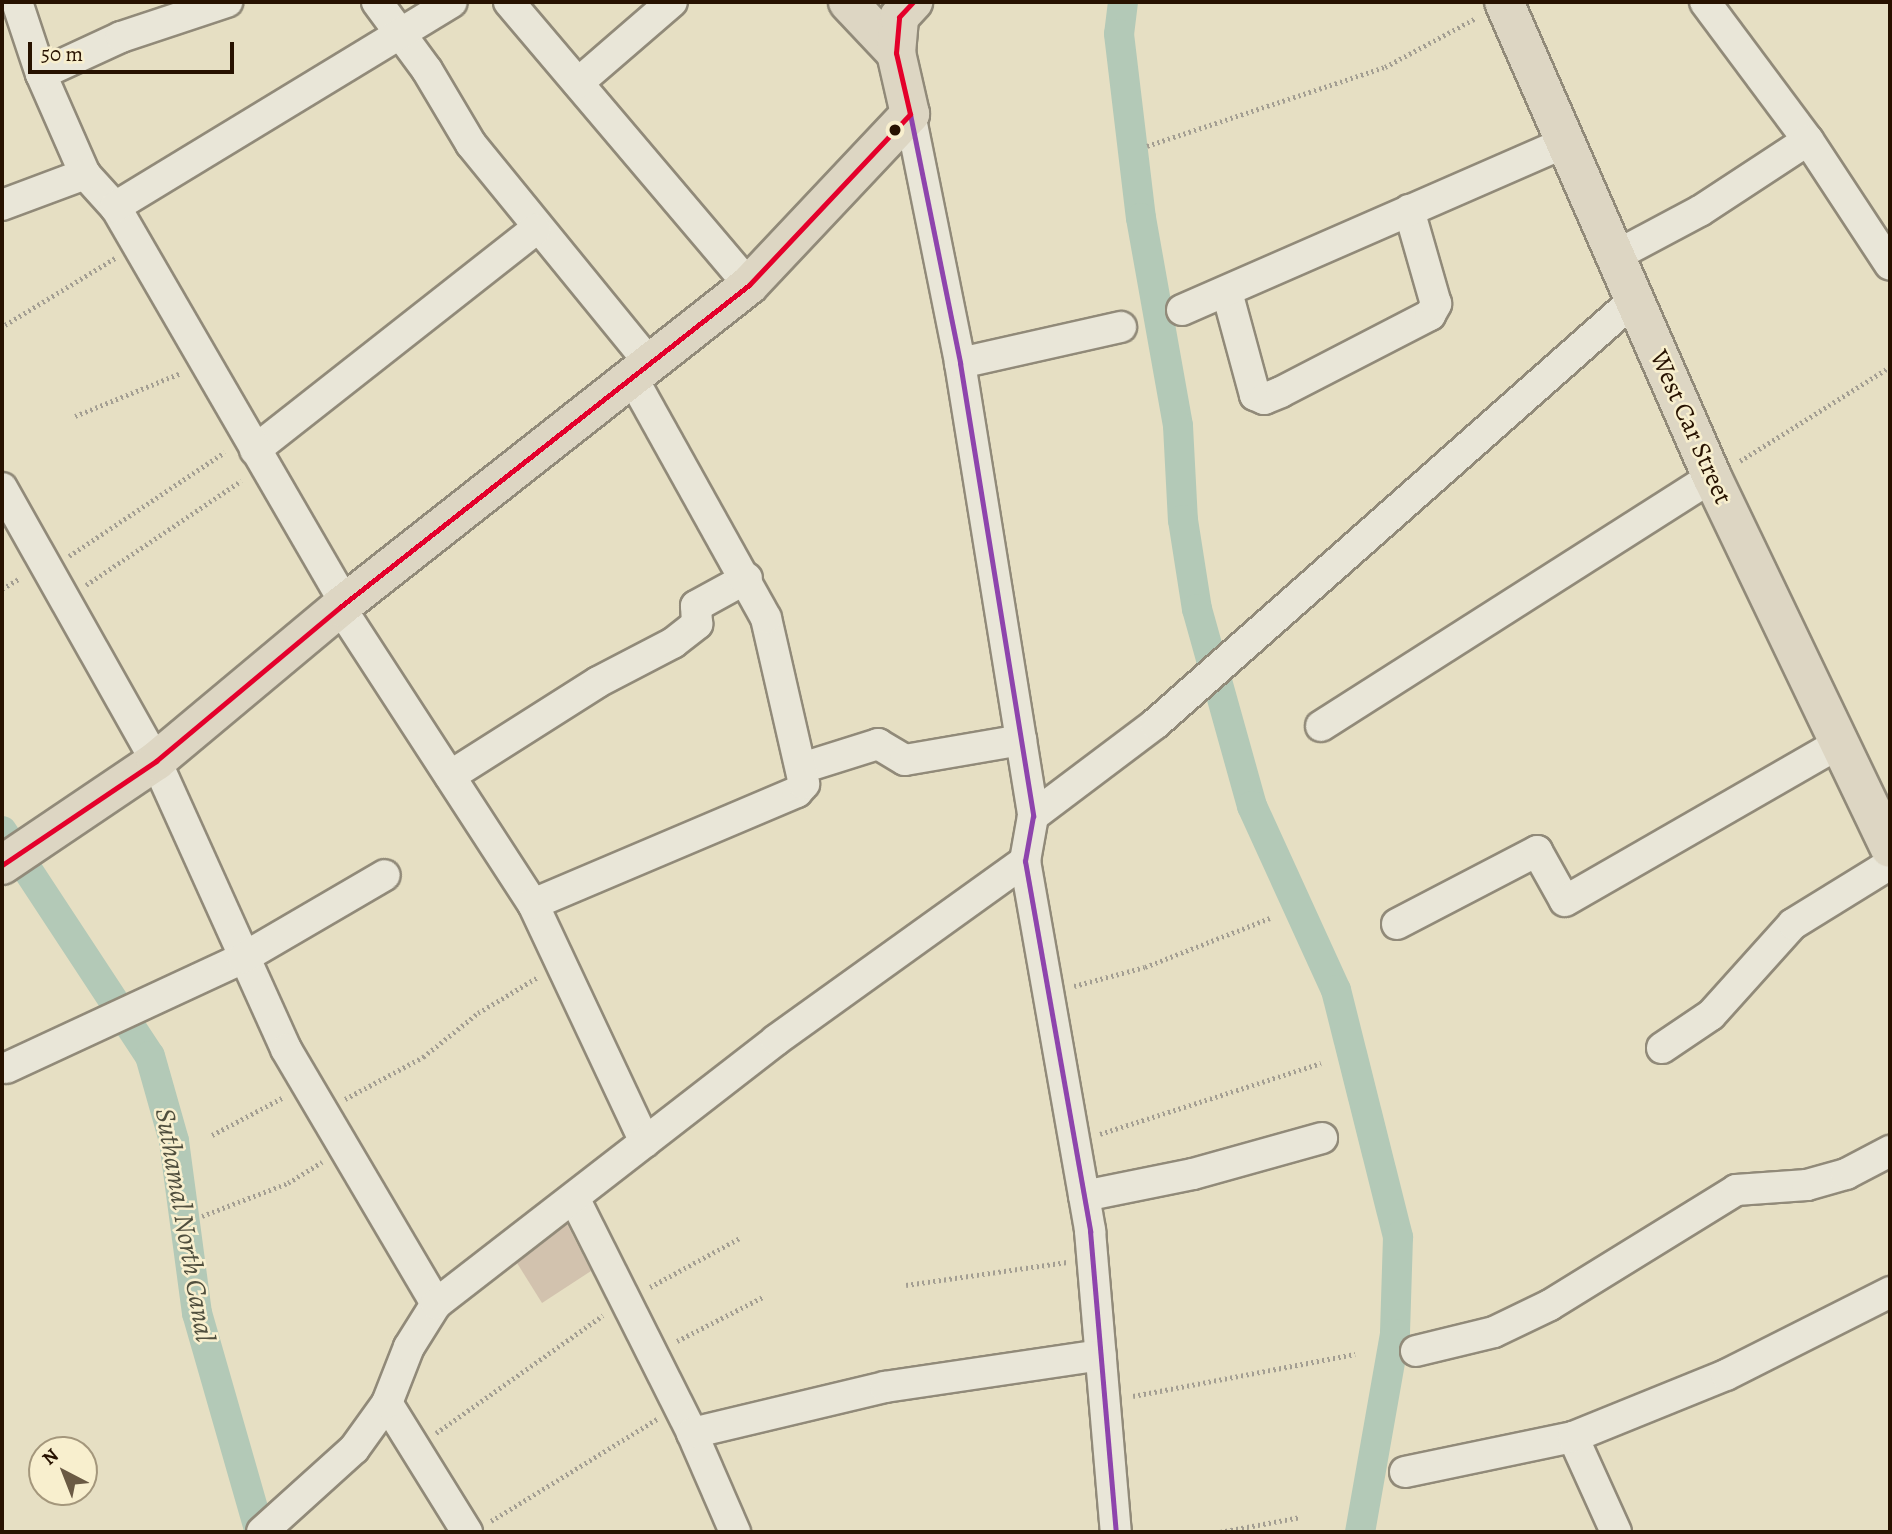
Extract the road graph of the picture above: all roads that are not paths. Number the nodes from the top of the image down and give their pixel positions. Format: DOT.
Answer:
graph roads {
  1 [pos="18,2"];
  2 [pos="227,2"];
  3 [pos="377,2"];
  4 [pos="452,2"];
  5 [pos="509,2"];
  6 [pos="672,2"];
  7 [pos="848,2"];
  8 [pos="913,2"];
  9 [pos="1504,2"];
  10 [pos="1704,2"];
  11 [pos="402,34"];
  12 [pos="896,53"];
  13 [pos="41,74"];
  14 [pos="578,83"];
  15 [pos="910,114"];
  16 [pos="1808,140"];
  17 [pos="1567,142"];
  18 [pos="85,174"];
  19 [pos="2,205"];
  20 [pos="115,208"];
  21 [pos="1409,210"];
  22 [pos="536,229"];
  23 [pos="1619,254"];
  24 [pos="1890,265"];
  25 [pos="749,285"];
  26 [pos="1227,292"];
  27 [pos="1634,300"];
  28 [pos="1182,310"];
  29 [pos="1121,327"];
  30 [pos="960,363"];
  31 [pos="642,372"];
  32 [pos="255,451"];
  33 [pos="1712,477"];
  34 [pos="2,488"];
  35 [pos="747,578"];
  36 [pos="343,605"];
  37 [pos="1321,726"];
  38 [pos="1021,740"];
  39 [pos="1840,743"];
  40 [pos="156,761"];
  41 [pos="802,768"];
  42 [pos="450,776"];
  43 [pos="1033,816"];
  44 [pos="1890,848"];
  45 [pos="1025,861"];
  46 [pos="1890,864"];
  47 [pos="2,865"];
  48 [pos="385,875"];
  49 [pos="533,904"];
  50 [pos="1397,924"];
  51 [pos="243,958"];
  52 [pos="1662,1048"];
  53 [pos="6,1068"];
  54 [pos="1322,1138"];
  55 [pos="645,1142"];
  56 [pos="1890,1151"];
  57 [pos="1084,1196"];
  58 [pos="575,1200"];
  59 [pos="1890,1292"];
  60 [pos="436,1304"];
  61 [pos="1416,1352"];
  62 [pos="1101,1355"];
  63 [pos="387,1403"];
  64 [pos="692,1433"];
  65 [pos="1573,1437"];
  66 [pos="1405,1472"];
  67 [pos="266,1529"];
  68 [pos="476,1529"];
  69 [pos="735,1532"];
  70 [pos="1116,1532"];
  71 [pos="1616,1532"];
  1 -- 13 [label="street"];
  2 -- 13 [label="street"];
  3 -- 11 [label="street"];
  4 -- 11 [label="street"];
  5 -- 14 [label="street"];
  6 -- 14 [label="street"];
  7 -- 12 [label="main road"];
  8 -- 12 [label="main road"];
  9 -- 17 [label="main road, West Car Street"];
  10 -- 16 [label="street"];
  11 -- 20 [label="street"];
  11 -- 22 [label="street"];
  12 -- 15 [label="main road"];
  13 -- 18 [label="street"];
  14 -- 25 [label="street"];
  15 -- 25 [label="main road"];
  15 -- 30 [label="street"];
  16 -- 23 [label="street"];
  16 -- 24 [label="street"];
  17 -- 21 [label="street"];
  17 -- 23 [label="main road, West Car Street"];
  18 -- 19 [label="street"];
  18 -- 20 [label="street"];
  20 -- 32 [label="street"];
  21 -- 26 [label="street"];
  21 -- 26 [label="street"];
  22 -- 31 [label="street"];
  22 -- 32 [label="street"];
  23 -- 27 [label="main road, West Car Street"];
  25 -- 31 [label="main road"];
  26 -- 28 [label="street"];
  27 -- 33 [label="main road, West Car Street"];
  27 -- 43 [label="street"];
  29 -- 30 [label="street"];
  30 -- 38 [label="street"];
  31 -- 35 [label="street"];
  31 -- 36 [label="main road"];
  32 -- 36 [label="street"];
  33 -- 37 [label="street"];
  33 -- 39 [label="main road, West Car Street"];
  34 -- 40 [label="street"];
  35 -- 41 [label="street"];
  35 -- 42 [label="street"];
  36 -- 40 [label="main road"];
  36 -- 42 [label="street"];
  38 -- 41 [label="street"];
  38 -- 43 [label="street"];
  39 -- 44 [label="main road, West Car Street"];
  39 -- 50 [label="street"];
  40 -- 47 [label="main road"];
  40 -- 51 [label="street"];
  41 -- 49 [label="street"];
  42 -- 49 [label="street"];
  43 -- 45 [label="street"];
  45 -- 55 [label="street"];
  45 -- 57 [label="street"];
  46 -- 52 [label="street"];
  48 -- 51 [label="street"];
  49 -- 55 [label="street"];
  51 -- 53 [label="street"];
  51 -- 60 [label="street"];
  54 -- 57 [label="street"];
  55 -- 58 [label="street"];
  56 -- 61 [label="street"];
  57 -- 62 [label="street"];
  58 -- 60 [label="street"];
  58 -- 64 [label="street"];
  59 -- 65 [label="street"];
  60 -- 63 [label="street"];
  62 -- 64 [label="street"];
  62 -- 70 [label="street"];
  63 -- 67 [label="street"];
  63 -- 68 [label="street"];
  64 -- 69 [label="street"];
  65 -- 66 [label="street"];
  65 -- 71 [label="street"];
}
